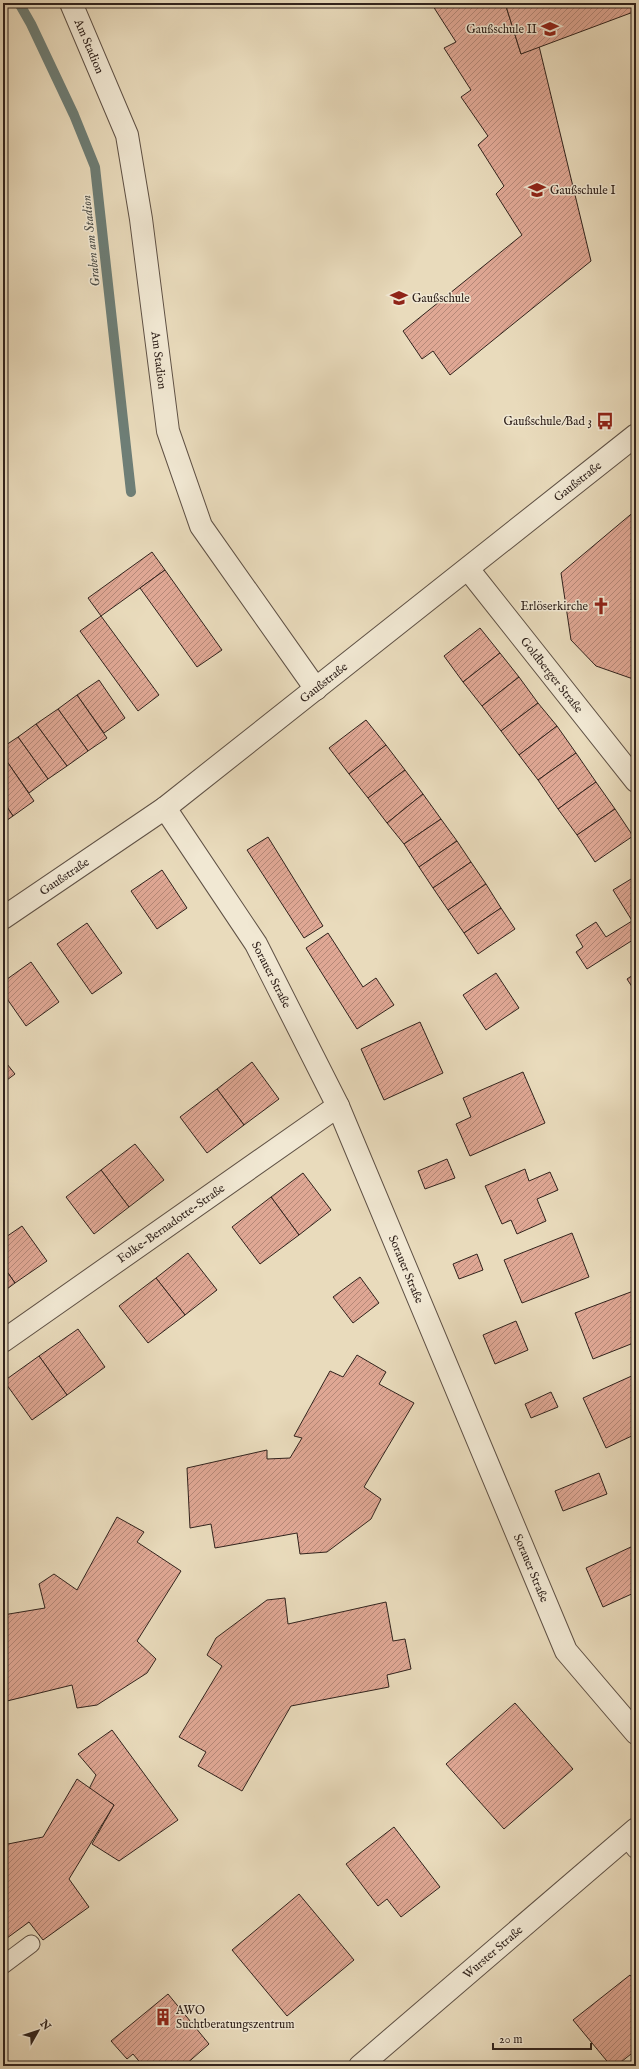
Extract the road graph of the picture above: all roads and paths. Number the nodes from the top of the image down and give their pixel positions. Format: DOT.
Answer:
graph roads {
  1 [pos="71,3"];
  2 [pos="636,435"];
  3 [pos="468,569"];
  4 [pos="316,689"];
  5 [pos="636,781"];
  6 [pos="165,808"];
  7 [pos="3,918"];
  8 [pos="338,1106"];
  9 [pos="3,1341"];
  10 [pos="636,1733"];
  11 [pos="633,1839"];
  12 [pos="31,1944"];
  13 [pos="3,1966"];
  14 [pos="360,2066"];
  1 -- 4 [label="street, Am Stadion"];
  2 -- 3 [label="street, Gaußstraße"];
  3 -- 4 [label="street, Gaußstraße"];
  3 -- 5 [label="street, Goldberger Straße"];
  4 -- 6 [label="street, Gaußstraße"];
  6 -- 7 [label="street, Gaußstraße"];
  6 -- 8 [label="street, Sorauer Straße"];
  8 -- 9 [label="street, Folke-Bernadotte-Straße"];
  8 -- 10 [label="street, Sorauer Straße"];
  11 -- 14 [label="street, Wurster Straße"];
  12 -- 13 [label="lane"];
}
